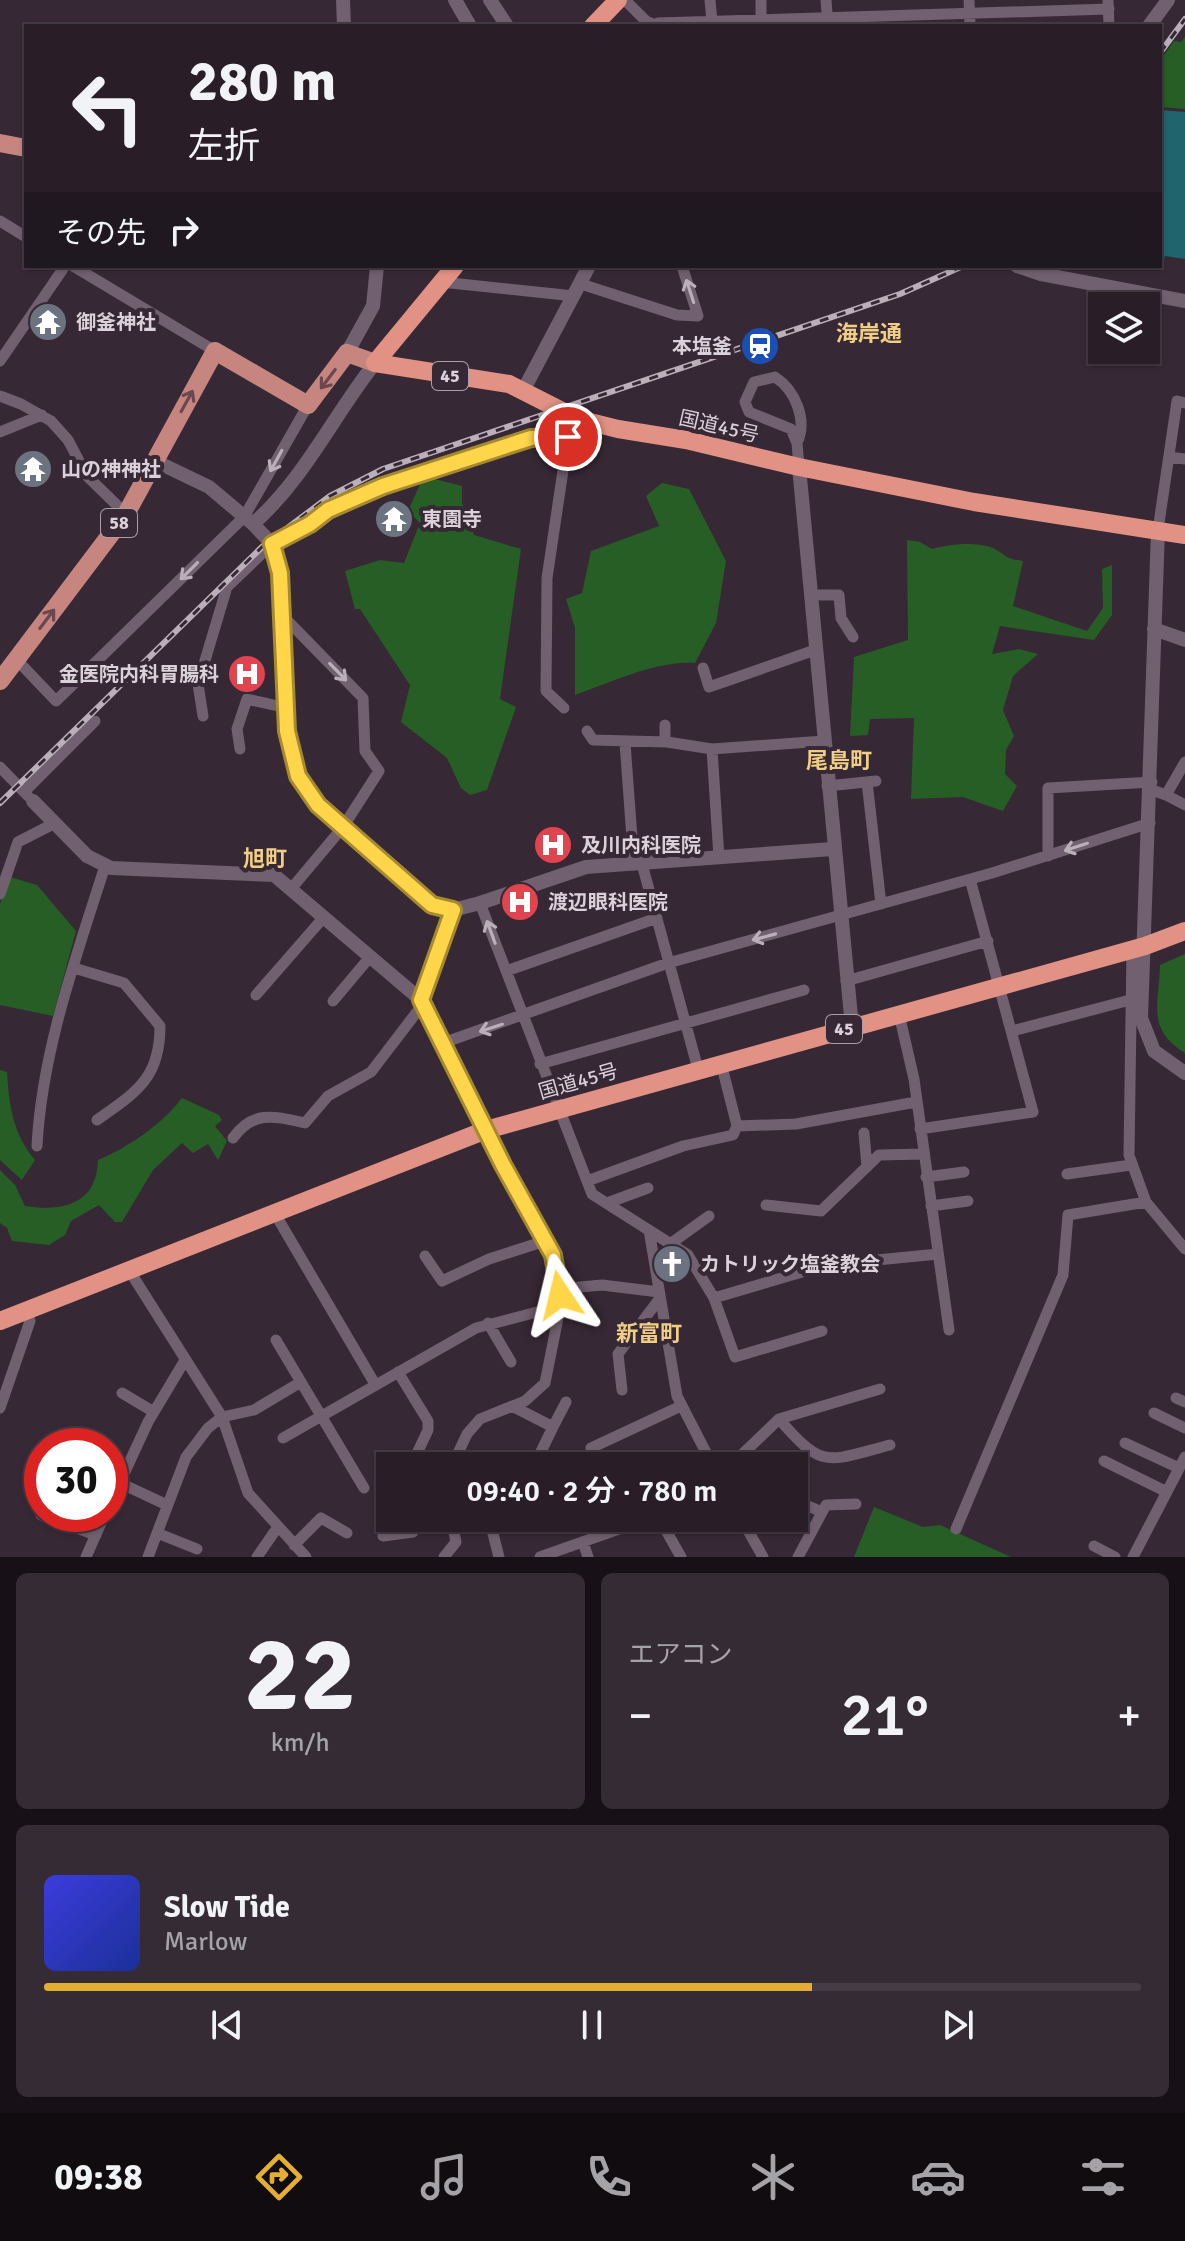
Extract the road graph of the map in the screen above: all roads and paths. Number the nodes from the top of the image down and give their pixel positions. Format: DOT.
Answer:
graph roads {
  1 [pos="343,0"];
  2 [pos="455,0"];
  3 [pos="490,0"];
  4 [pos="618,0"];
  5 [pos="625,0"];
  6 [pos="710,0"];
  7 [pos="761,0"];
  8 [pos="826,0"];
  9 [pos="1168,0"];
  10 [pos="1108,4"];
  11 [pos="969,6"];
  12 [pos="761,20"];
  13 [pos="828,22"];
  14 [pos="720,23"];
  15 [pos="344,24"];
  16 [pos="469,24"];
  17 [pos="506,24"];
  18 [pos="595,24"];
  19 [pos="658,24"];
  20 [pos="1109,24"];
  21 [pos="1150,24"];
  22 [pos="0,143"];
  23 [pos="24,148"];
  24 [pos="0,221"];
  25 [pos="24,236"];
  26 [pos="64,268"];
  27 [pos="76,268"];
  28 [pos="377,268"];
  29 [pos="453,268"];
  30 [pos="588,268"];
  31 [pos="683,268"];
  32 [pos="1024,268"];
  33 [pos="441,282"];
  34 [pos="578,290"];
  35 [pos="1185,301"];
  36 [pos="215,351"];
  37 [pos="347,353"];
  38 [pos="0,361"];
  39 [pos="375,363"];
  40 [pos="524,389"];
  41 [pos="0,396"];
  42 [pos="1185,403"];
  43 [pos="308,405"];
  44 [pos="42,415"];
  45 [pos="578,419"];
  46 [pos="0,432"];
  47 [pos="568,437"];
  48 [pos="797,443"];
  49 [pos="1169,457"];
  50 [pos="1185,459"];
  51 [pos="155,461"];
  52 [pos="799,467"];
  53 [pos="126,514"];
  54 [pos="249,520"];
  55 [pos="1158,530"];
  56 [pos="1185,535"];
  57 [pos="272,544"];
  58 [pos="810,595"];
  59 [pos="283,616"];
  60 [pos="1154,629"];
  61 [pos="853,637"];
  62 [pos="1185,640"];
  63 [pos="815,650"];
  64 [pos="16,659"];
  65 [pos="703,668"];
  66 [pos="0,681"];
  67 [pos="287,708"];
  68 [pos="564,708"];
  69 [pos="203,716"];
  70 [pos="95,721"];
  71 [pos="665,725"];
  72 [pos="587,731"];
  73 [pos="824,741"];
  74 [pos="665,742"];
  75 [pos="625,743"];
  76 [pos="240,749"];
  77 [pos="712,749"];
  78 [pos="1185,762"];
  79 [pos="0,767"];
  80 [pos="827,786"];
  81 [pos="1157,789"];
  82 [pos="28,796"];
  83 [pos="1185,805"];
  84 [pos="55,823"];
  85 [pos="1150,823"];
  86 [pos="343,827"];
  87 [pos="832,849"];
  88 [pos="1048,856"];
  89 [pos="719,858"];
  90 [pos="638,865"];
  91 [pos="105,866"];
  92 [pos="970,879"];
  93 [pos="291,889"];
  94 [pos="0,894"];
  95 [pos="480,903"];
  96 [pos="881,904"];
  97 [pos="453,910"];
  98 [pos="324,917"];
  99 [pos="839,917"];
  100 [pos="657,918"];
  101 [pos="1185,931"];
  102 [pos="988,941"];
  103 [pos="1139,948"];
  104 [pos="370,957"];
  105 [pos="668,963"];
  106 [pos="74,968"];
  107 [pos="506,971"];
  108 [pos="846,981"];
  109 [pos="1001,986"];
  110 [pos="804,990"];
  111 [pos="256,995"];
  112 [pos="1130,1000"];
  113 [pos="333,1001"];
  114 [pos="422,1002"];
  115 [pos="899,1014"];
  116 [pos="522,1017"];
  117 [pos="684,1021"];
  118 [pos="852,1027"];
  119 [pos="1012,1031"];
  120 [pos="443,1043"];
  121 [pos="721,1063"];
  122 [pos="540,1064"];
  123 [pos="698,1069"];
  124 [pos="1185,1073"];
  125 [pos="916,1102"];
  126 [pos="557,1110"];
  127 [pos="97,1120"];
  128 [pos="737,1126"];
  129 [pos="920,1129"];
  130 [pos="486,1130"];
  131 [pos="864,1133"];
  132 [pos="233,1138"];
  133 [pos="37,1146"];
  134 [pos="923,1154"];
  135 [pos="1131,1165"];
  136 [pos="867,1167"];
  137 [pos="964,1172"];
  138 [pos="1067,1174"];
  139 [pos="926,1177"];
  140 [pos="587,1181"];
  141 [pos="648,1188"];
  142 [pos="968,1201"];
  143 [pos="1146,1202"];
  144 [pos="607,1203"];
  145 [pos="766,1205"];
  146 [pos="931,1206"];
  147 [pos="274,1212"];
  148 [pos="709,1216"];
  149 [pos="649,1230"];
  150 [pos="545,1241"];
  151 [pos="670,1244"];
  152 [pos="1185,1249"];
  153 [pos="938,1254"];
  154 [pos="425,1256"];
  155 [pos="129,1270"];
  156 [pos="559,1289"];
  157 [pos="659,1295"];
  158 [pos="714,1298"];
  159 [pos="560,1306"];
  160 [pos="27,1310"];
  161 [pos="0,1321"];
  162 [pos="488,1323"];
  163 [pos="949,1330"];
  164 [pos="822,1331"];
  165 [pos="276,1340"];
  166 [pos="185,1360"];
  167 [pos="511,1362"];
  168 [pos="398,1372"];
  169 [pos="301,1382"];
  170 [pos="375,1384"];
  171 [pos="880,1389"];
  172 [pos="622,1390"];
  173 [pos="122,1393"];
  174 [pos="566,1402"];
  175 [pos="512,1406"];
  176 [pos="681,1406"];
  177 [pos="0,1408"];
  178 [pos="154,1412"];
  179 [pos="1154,1413"];
  180 [pos="321,1416"];
  181 [pos="222,1417"];
  182 [pos="779,1419"];
  183 [pos="553,1427"];
  184 [pos="1185,1428"];
  185 [pos="283,1438"];
  186 [pos="1132,1443"];
  187 [pos="890,1445"];
  188 [pos="591,1448"];
  189 [pos="416,1452"];
  190 [pos="459,1452"];
  191 [pos="541,1452"];
  192 [pos="706,1452"];
  193 [pos="745,1452"];
  194 [pos="1104,1461"];
  195 [pos="1182,1463"];
  196 [pos="128,1466"];
  197 [pos="128,1487"];
  198 [pos="364,1488"];
  199 [pos="1167,1492"];
  200 [pos="856,1504"];
  201 [pos="167,1505"];
  202 [pos="808,1506"];
  203 [pos="822,1512"];
  204 [pos="277,1528"];
  205 [pos="956,1529"];
  206 [pos="88,1532"];
  207 [pos="97,1532"];
  208 [pos="413,1532"];
  209 [pos="454,1532"];
  210 [pos="493,1532"];
  211 [pos="611,1532"];
  212 [pos="667,1532"];
  213 [pos="749,1532"];
  214 [pos="157,1533"];
  215 [pos="347,1533"];
  216 [pos="96,1535"];
  217 [pos="383,1536"];
  218 [pos="583,1542"];
  219 [pos="294,1545"];
  220 [pos="1094,1546"];
  221 [pos="197,1549"];
  222 [pos="86,1557"];
  223 [pos="148,1557"];
  224 [pos="257,1557"];
  225 [pos="306,1557"];
  226 [pos="444,1557"];
  227 [pos="499,1557"];
  228 [pos="540,1557"];
  229 [pos="588,1557"];
  230 [pos="681,1557"];
  231 [pos="763,1557"];
  232 [pos="798,1557"];
  233 [pos="1115,1557"];
  234 [pos="1133,1557"];
  1 -- 15 [label="street"];
  2 -- 16 [label="street"];
  3 -- 17 [label="street"];
  4 -- 18 [label="highway"];
  5 -- 19 [label="street"];
  6 -- 14 [label="street"];
  7 -- 12 [label="street"];
  8 -- 13 [label="street"];
  9 -- 21 [label="street"];
  10 -- 11 [label="street"];
  10 -- 20 [label="street"];
  11 -- 13 [label="street"];
  12 -- 13 [label="street"];
  12 -- 14 [label="street"];
  14 -- 19 [label="street"];
  22 -- 23 [label="main road"];
  24 -- 25 [label="street"];
  26 -- 38 [label="street"];
  27 -- 36 [label="street"];
  28 -- 37 [label="street"];
  29 -- 33 [label="highway"];
  30 -- 34 [label="street"];
  34 -- 31 [label="street, one-way"];
  32 -- 35 [label="street"];
  33 -- 34 [label="street"];
  33 -- 39 [label="highway"];
  34 -- 40 [label="street"];
  36 -- 43 [label="main road"];
  51 -- 36 [label="main road, 58, one-way"];
  37 -- 39 [label="main road"];
  37 -- 43 [label="main road, one-way"];
  39 -- 40 [label="highway, 国道45号 / 45"];
  39 -- 54 [label="street"];
  40 -- 45 [label="highway, 国道45号 / 45"];
  41 -- 44 [label="street"];
  42 -- 49 [label="street"];
  43 -- 54 [label="street, one-way"];
  44 -- 46 [label="street"];
  44 -- 53 [label="street"];
  45 -- 47 [label="street"];
  45 -- 52 [label="highway, 国道45号 / 45"];
  47 -- 57 [label="street"];
  47 -- 68 [label="street"];
  48 -- 48 [label="street"];
  48 -- 52 [label="street"];
  49 -- 50 [label="street"];
  49 -- 55 [label="street"];
  51 -- 53 [label="main road, 58"];
  51 -- 54 [label="street"];
  52 -- 55 [label="highway, 国道45号 / 45"];
  52 -- 58 [label="street"];
  64 -- 53 [label="main road, 58, one-way"];
  54 -- 57 [label="street"];
  54 -- 64 [label="street, one-way"];
  55 -- 56 [label="highway, 国道45号 / 45"];
  55 -- 60 [label="street"];
  57 -- 59 [label="street"];
  57 -- 69 [label="street"];
  58 -- 61 [label="street"];
  58 -- 63 [label="street"];
  59 -- 67 [label="street"];
  59 -- 86 [label="street, one-way"];
  60 -- 62 [label="street"];
  60 -- 81 [label="street"];
  63 -- 65 [label="street"];
  63 -- 73 [label="street"];
  64 -- 66 [label="main road, 58"];
  67 -- 76 [label="street"];
  67 -- 86 [label="street"];
  70 -- 82 [label="street"];
  71 -- 74 [label="street"];
  72 -- 75 [label="street"];
  73 -- 77 [label="street"];
  73 -- 80 [label="street"];
  74 -- 75 [label="street"];
  74 -- 77 [label="street"];
  75 -- 90 [label="street"];
  77 -- 89 [label="street"];
  78 -- 81 [label="street"];
  79 -- 82 [label="street"];
  80 -- 87 [label="street"];
  80 -- 96 [label="street"];
  81 -- 83 [label="street"];
  81 -- 85 [label="street"];
  81 -- 88 [label="street"];
  82 -- 84 [label="street"];
  84 -- 91 [label="street"];
  84 -- 94 [label="street"];
  85 -- 88 [label="street, one-way"];
  85 -- 103 [label="street"];
  86 -- 93 [label="street"];
  86 -- 97 [label="street"];
  87 -- 89 [label="street"];
  87 -- 99 [label="street"];
  88 -- 92 [label="street"];
  89 -- 90 [label="street"];
  90 -- 95 [label="street"];
  90 -- 100 [label="street"];
  91 -- 93 [label="street"];
  91 -- 106 [label="street"];
  92 -- 96 [label="street"];
  92 -- 102 [label="street"];
  93 -- 98 [label="street"];
  95 -- 97 [label="street"];
  107 -- 95 [label="street, one-way"];
  96 -- 99 [label="street"];
  97 -- 114 [label="street"];
  98 -- 104 [label="street"];
  98 -- 111 [label="street"];
  99 -- 105 [label="street, one-way"];
  99 -- 108 [label="street"];
  100 -- 105 [label="street"];
  100 -- 107 [label="street"];
  101 -- 103 [label="highway, 国道45号 / 45"];
  102 -- 108 [label="street"];
  102 -- 109 [label="street"];
  103 -- 109 [label="highway, 国道45号 / 45"];
  103 -- 112 [label="street"];
  103 -- 124 [label="street"];
  104 -- 113 [label="street"];
  104 -- 114 [label="street"];
  105 -- 116 [label="street"];
  105 -- 117 [label="street"];
  106 -- 127 [label="street"];
  106 -- 133 [label="street"];
  107 -- 116 [label="street"];
  108 -- 118 [label="street"];
  109 -- 115 [label="highway, 国道45号 / 45"];
  109 -- 119 [label="street"];
  110 -- 117 [label="street"];
  112 -- 119 [label="street"];
  112 -- 135 [label="street"];
  114 -- 120 [label="street"];
  114 -- 132 [label="street"];
  115 -- 118 [label="highway, 国道45号 / 45"];
  115 -- 125 [label="street"];
  116 -- 120 [label="street, one-way"];
  116 -- 122 [label="street"];
  117 -- 122 [label="street"];
  117 -- 123 [label="street"];
  118 -- 121 [label="highway, 国道45号 / 45"];
  119 -- 129 [label="street"];
  120 -- 130 [label="street"];
  121 -- 123 [label="highway, 国道45号 / 45"];
  121 -- 128 [label="street"];
  122 -- 126 [label="street"];
  123 -- 126 [label="highway, 国道45号 / 45"];
  125 -- 128 [label="street"];
  125 -- 129 [label="street"];
  126 -- 130 [label="highway, 国道45号 / 45"];
  126 -- 140 [label="street"];
  128 -- 140 [label="street"];
  129 -- 134 [label="street"];
  130 -- 147 [label="highway, 国道45号 / 45"];
  130 -- 150 [label="street"];
  131 -- 136 [label="street"];
  134 -- 136 [label="street"];
  134 -- 139 [label="street"];
  135 -- 138 [label="street"];
  135 -- 143 [label="street"];
  136 -- 145 [label="street"];
  137 -- 139 [label="street"];
  139 -- 146 [label="street"];
  140 -- 144 [label="street"];
  141 -- 144 [label="street"];
  142 -- 146 [label="street"];
  143 -- 152 [label="street"];
  143 -- 205 [label="street"];
  144 -- 149 [label="street"];
  146 -- 153 [label="street"];
  147 -- 155 [label="highway, 国道45号 / 45"];
  147 -- 170 [label="street"];
  148 -- 151 [label="street"];
  149 -- 151 [label="street"];
  149 -- 157 [label="street"];
  150 -- 154 [label="street"];
  150 -- 156 [label="street"];
  151 -- 158 [label="street"];
  153 -- 158 [label="street"];
  153 -- 163 [label="street"];
  155 -- 160 [label="highway, 国道45号 / 45"];
  155 -- 166 [label="street"];
  156 -- 157 [label="street"];
  156 -- 159 [label="street"];
  157 -- 172 [label="street"];
  157 -- 176 [label="street"];
  158 -- 164 [label="street"];
  159 -- 162 [label="street"];
  159 -- 175 [label="street"];
  160 -- 161 [label="highway, 国道45号 / 45"];
  160 -- 177 [label="street"];
  162 -- 167 [label="street"];
  162 -- 168 [label="street"];
  165 -- 169 [label="street"];
  166 -- 178 [label="street"];
  166 -- 181 [label="street"];
  168 -- 170 [label="street"];
  168 -- 189 [label="street"];
  169 -- 180 [label="street"];
  169 -- 181 [label="street"];
  170 -- 180 [label="street"];
  171 -- 182 [label="street"];
  173 -- 178 [label="street"];
  174 -- 183 [label="street"];
  175 -- 183 [label="street"];
  175 -- 190 [label="street"];
  176 -- 188 [label="street"];
  176 -- 192 [label="street"];
  178 -- 196 [label="street"];
  179 -- 184 [label="street"];
  180 -- 185 [label="street"];
  180 -- 198 [label="street"];
  181 -- 201 [label="street"];
  181 -- 204 [label="street"];
  182 -- 187 [label="street"];
  182 -- 193 [label="street"];
  183 -- 191 [label="street"];
  186 -- 195 [label="street"];
  194 -- 199 [label="street"];
  195 -- 199 [label="street"];
  197 -- 201 [label="street"];
  199 -- 234 [label="street"];
  200 -- 203 [label="street"];
  201 -- 214 [label="street"];
  202 -- 203 [label="street"];
  203 -- 232 [label="street"];
  204 -- 219 [label="street"];
  204 -- 224 [label="street"];
  206 -- 216 [label="street"];
  207 -- 216 [label="street"];
  208 -- 217 [label="street"];
  209 -- 226 [label="street"];
  210 -- 227 [label="street"];
  211 -- 218 [label="street"];
  212 -- 230 [label="street"];
  213 -- 231 [label="street"];
  214 -- 221 [label="street"];
  214 -- 223 [label="street"];
  215 -- 219 [label="street"];
  216 -- 222 [label="street"];
  218 -- 228 [label="street"];
  218 -- 229 [label="street"];
  219 -- 225 [label="street"];
  220 -- 233 [label="street"];
}
